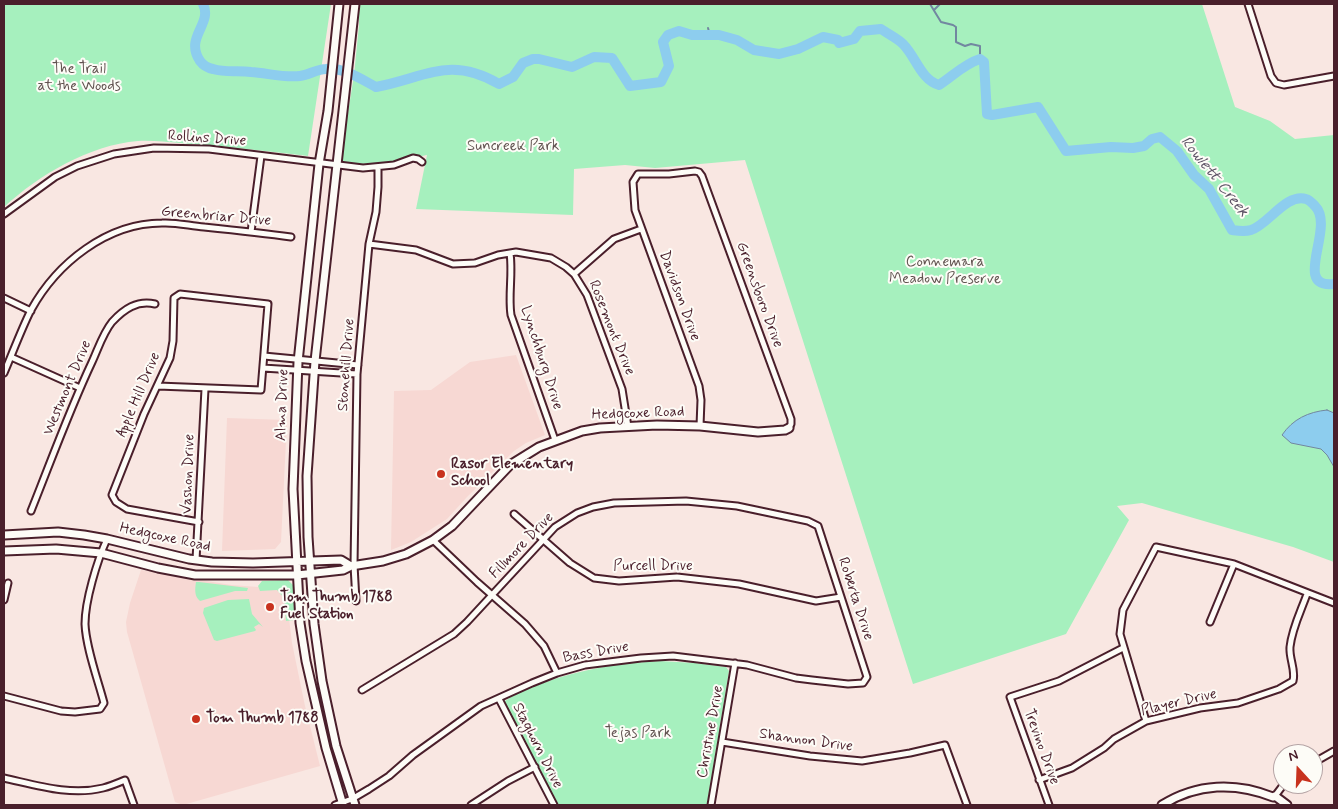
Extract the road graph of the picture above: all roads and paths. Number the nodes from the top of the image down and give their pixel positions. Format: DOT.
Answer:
graph roads {
  1 [pos="339,4"];
  2 [pos="355,4"];
  3 [pos="1248,4"];
  4 [pos="1334,76"];
  5 [pos="260,156"];
  6 [pos="422,162"];
  7 [pos="320,164"];
  8 [pos="335,166"];
  9 [pos="378,167"];
  10 [pos="699,172"];
  11 [pos="4,214"];
  12 [pos="641,229"];
  13 [pos="251,232"];
  14 [pos="291,237"];
  15 [pos="369,244"];
  16 [pos="510,253"];
  17 [pos="574,274"];
  18 [pos="4,298"];
  19 [pos="155,304"];
  20 [pos="31,311"];
  21 [pos="264,356"];
  22 [pos="11,357"];
  23 [pos="299,360"];
  24 [pos="314,361"];
  25 [pos="358,365"];
  26 [pos="263,368"];
  27 [pos="298,369"];
  28 [pos="314,370"];
  29 [pos="4,373"];
  30 [pos="357,374"];
  31 [pos="158,386"];
  32 [pos="80,388"];
  33 [pos="205,389"];
  34 [pos="700,426"];
  35 [pos="628,427"];
  36 [pos="789,428"];
  37 [pos="555,440"];
  38 [pos="295,454"];
  39 [pos="308,455"];
  40 [pos="31,510"];
  41 [pos="514,514"];
  42 [pos="199,522"];
  43 [pos="818,526"];
  44 [pos="4,535"];
  45 [pos="107,539"];
  46 [pos="543,539"];
  47 [pos="434,540"];
  48 [pos="4,551"];
  49 [pos="101,553"];
  50 [pos="196,560"];
  51 [pos="296,561"];
  52 [pos="310,561"];
  53 [pos="1234,564"];
  54 [pos="352,565"];
  55 [pos="311,574"];
  56 [pos="195,575"];
  57 [pos="297,575"];
  58 [pos="8,583"];
  59 [pos="1308,594"];
  60 [pos="492,595"];
  61 [pos="841,597"];
  62 [pos="4,600"];
  63 [pos="356,600"];
  64 [pos="1334,604"];
  65 [pos="1210,622"];
  66 [pos="1123,648"];
  67 [pos="735,663"];
  68 [pos="557,673"];
  69 [pos="866,679"];
  70 [pos="322,681"];
  71 [pos="310,684"];
  72 [pos="362,690"];
  73 [pos="4,696"];
  74 [pos="499,699"];
  75 [pos="1146,722"];
  76 [pos="722,742"];
  77 [pos="534,767"];
  78 [pos="4,778"];
  79 [pos="1039,780"];
  80 [pos="1276,796"];
  81 [pos="353,802"];
  82 [pos="134,805"];
  83 [pos="340,805"];
  84 [pos="471,805"];
  85 [pos="554,805"];
  86 [pos="711,805"];
  87 [pos="967,805"];
  88 [pos="1048,805"];
  89 [pos="1162,805"];
  90 [pos="1288,805"];
  1 -- 7 [label="main road, Alma Drive"];
  2 -- 8 [label="main road, Alma Drive"];
  3 -- 4 [label="street"];
  5 -- 7 [label="street, Rollins Drive"];
  5 -- 11 [label="street, Rollins Drive"];
  5 -- 13 [label="street"];
  6 -- 9 [label="street, Rollins Drive"];
  7 -- 8 [label="street, Rollins Drive"];
  7 -- 23 [label="main road, Alma Drive"];
  8 -- 9 [label="street, Rollins Drive"];
  8 -- 24 [label="main road, Alma Drive"];
  9 -- 15 [label="street, Stonehill Drive"];
  10 -- 12 [label="street, Davidson Drive"];
  10 -- 36 [label="street, Greensboro Drive"];
  12 -- 17 [label="street"];
  12 -- 34 [label="street, Davidson Drive"];
  13 -- 14 [label="street, Greenbriar Drive"];
  13 -- 20 [label="street, Greenbriar Drive"];
  15 -- 16 [label="street, Rosemont Drive"];
  15 -- 25 [label="street, Stonehill Drive"];
  16 -- 17 [label="street, Rosemont Drive"];
  16 -- 37 [label="street, Lynchburg Drive"];
  17 -- 35 [label="street, Rosemont Drive"];
  18 -- 20 [label="street"];
  19 -- 32 [label="street, Westmont Drive"];
  20 -- 22 [label="street, Greenbriar Drive"];
  21 -- 23 [label="street"];
  21 -- 26 [label="street"];
  21 -- 31 [label="street, Apple Hill Drive"];
  22 -- 29 [label="street, Greenbriar Drive"];
  22 -- 32 [label="street"];
  23 -- 24 [label="street"];
  23 -- 27 [label="main road, Alma Drive"];
  24 -- 25 [label="street"];
  24 -- 28 [label="main road, Alma Drive"];
  25 -- 30 [label="street, Stonehill Drive"];
  26 -- 27 [label="street"];
  26 -- 33 [label="street"];
  27 -- 28 [label="street"];
  27 -- 38 [label="main road, Alma Drive"];
  28 -- 30 [label="street"];
  28 -- 39 [label="main road, Alma Drive"];
  30 -- 54 [label="street, Stonehill Drive"];
  31 -- 33 [label="street"];
  31 -- 42 [label="street, Apple Hill Drive"];
  32 -- 40 [label="street, Westmont Drive"];
  33 -- 42 [label="street, Vashon Drive"];
  34 -- 35 [label="main road, Hedgcoxe Road"];
  34 -- 36 [label="main road, Hedgcoxe Road"];
  35 -- 37 [label="main road, Hedgcoxe Road"];
  37 -- 47 [label="main road, Hedgcoxe Road"];
  38 -- 39 [label="main road"];
  38 -- 51 [label="main road, Alma Drive"];
  39 -- 52 [label="main road, Alma Drive"];
  41 -- 46 [label="street, Purcell Drive"];
  42 -- 50 [label="street, Vashon Drive"];
  43 -- 46 [label="street, Fillmore Drive"];
  43 -- 61 [label="street, Roberta Drive"];
  44 -- 45 [label="main road, Hedgcoxe Road"];
  45 -- 49 [label="street"];
  45 -- 50 [label="main road, Hedgcoxe Road"];
  46 -- 60 [label="street, Fillmore Drive"];
  46 -- 61 [label="street, Purcell Drive"];
  47 -- 54 [label="main road, Hedgcoxe Road"];
  47 -- 60 [label="street"];
  48 -- 49 [label="main road, Hedgcoxe Road"];
  49 -- 56 [label="main road, Hedgcoxe Road"];
  49 -- 73 [label="street"];
  50 -- 51 [label="main road, Hedgcoxe Road"];
  50 -- 56 [label="main road"];
  51 -- 52 [label="main road, Hedgcoxe Road"];
  51 -- 57 [label="main road, Alma Drive"];
  52 -- 54 [label="main road, Hedgcoxe Road"];
  52 -- 55 [label="main road, Alma Drive"];
  53 -- 59 [label="street"];
  53 -- 65 [label="street"];
  53 -- 66 [label="street"];
  54 -- 55 [label="main road, Hedgcoxe Road"];
  54 -- 63 [label="street, Stonehill Drive"];
  55 -- 57 [label="main road, Hedgcoxe Road"];
  55 -- 70 [label="main road, Alma Drive"];
  56 -- 57 [label="main road, Hedgcoxe Road"];
  57 -- 71 [label="main road, Alma Drive"];
  58 -- 62 [label="street"];
  59 -- 64 [label="street"];
  59 -- 75 [label="street, Player Drive"];
  60 -- 68 [label="street"];
  60 -- 72 [label="street, Fillmore Drive"];
  61 -- 69 [label="street, Roberta Drive"];
  66 -- 75 [label="street"];
  66 -- 79 [label="street, Trevino Drive"];
  67 -- 68 [label="street, Bass Drive"];
  67 -- 69 [label="street, Bass Drive"];
  67 -- 76 [label="street, Christine Drive"];
  68 -- 74 [label="street, Bass Drive"];
  70 -- 71 [label="main road"];
  70 -- 81 [label="main road, Alma Drive"];
  71 -- 83 [label="main road, Alma Drive"];
  74 -- 77 [label="street, Staghorn Drive"];
  74 -- 81 [label="street, Bass Drive"];
  75 -- 79 [label="street, Player Drive"];
  76 -- 86 [label="street, Christine Drive"];
  76 -- 87 [label="street, Shannon Drive"];
  77 -- 84 [label="street"];
  77 -- 85 [label="street, Staghorn Drive"];
  78 -- 82 [label="street"];
  79 -- 88 [label="street, Trevino Drive"];
  80 -- 89 [label="main road"];
  80 -- 90 [label="main road"];
  81 -- 83 [label="street, Bass Drive"];
}
